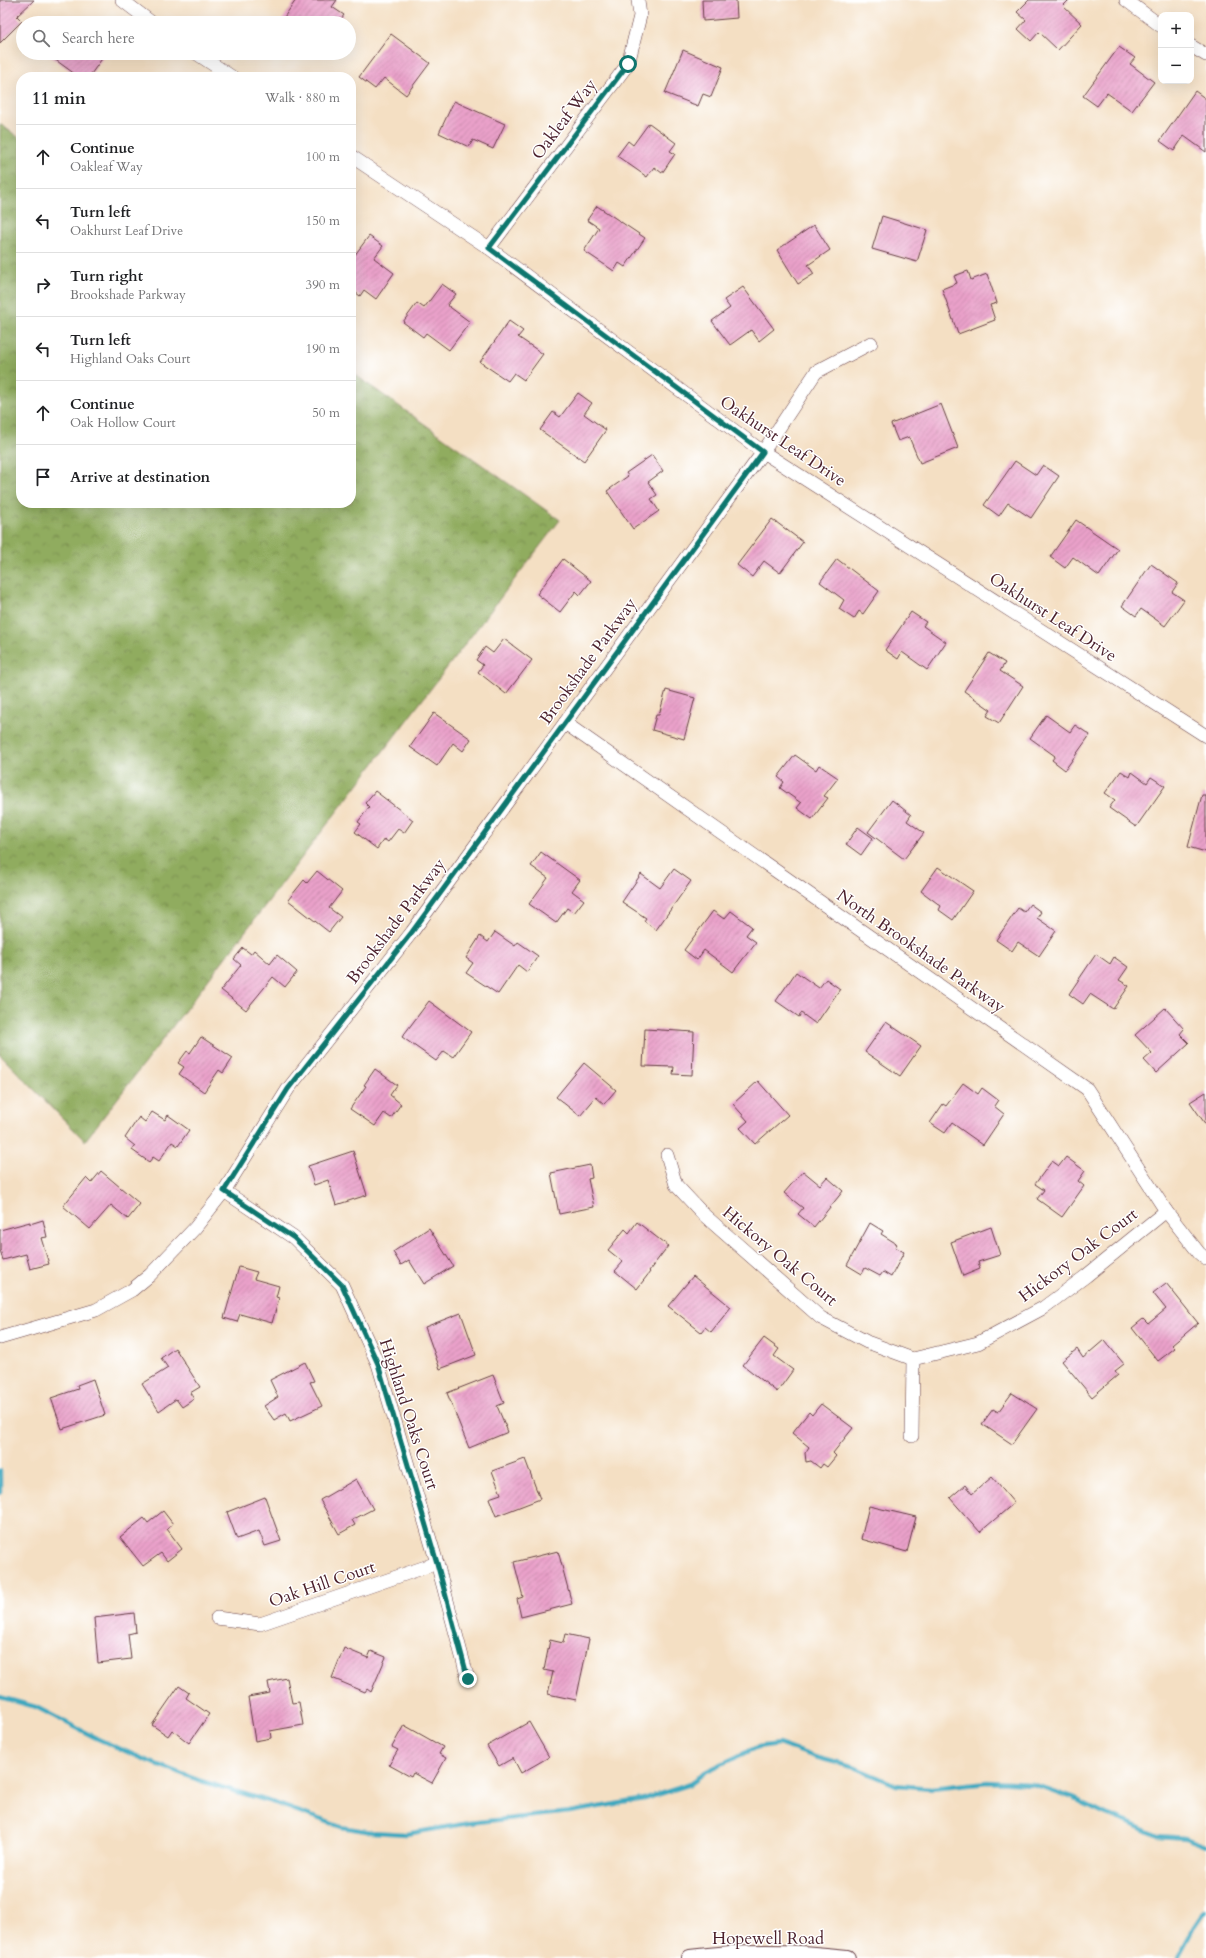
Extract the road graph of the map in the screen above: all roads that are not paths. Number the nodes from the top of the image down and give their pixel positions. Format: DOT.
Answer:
graph roads {
  1 [pos="122,0"];
  2 [pos="638,0"];
  3 [pos="1126,0"];
  4 [pos="143,16"];
  5 [pos="1158,24"];
  6 [pos="1194,48"];
  7 [pos="1206,55"];
  8 [pos="206,60"];
  9 [pos="224,72"];
  10 [pos="356,159"];
  11 [pos="489,248"];
  12 [pos="871,343"];
  13 [pos="763,452"];
  14 [pos="564,722"];
  15 [pos="1206,736"];
  16 [pos="667,1156"];
  17 [pos="224,1191"];
  18 [pos="1166,1211"];
  19 [pos="1206,1259"];
  20 [pos="0,1338"];
  21 [pos="913,1359"];
  22 [pos="912,1436"];
  23 [pos="437,1563"];
  24 [pos="217,1618"];
  25 [pos="468,1679"];
  26 [pos="690,1958"];
  27 [pos="847,1958"];
  1 -- 4 [label="street"];
  2 -- 11 [label="street, Oakleaf Way"];
  3 -- 5 [label="street"];
  6 -- 7 [label="street"];
  8 -- 9 [label="street"];
  10 -- 11 [label="street, Oakhurst Leaf Drive"];
  11 -- 13 [label="street, Oakhurst Leaf Drive"];
  12 -- 13 [label="street, Brookshade Parkway"];
  13 -- 14 [label="street, Brookshade Parkway"];
  13 -- 15 [label="street, Oakhurst Leaf Drive"];
  14 -- 17 [label="street, Brookshade Parkway"];
  14 -- 18 [label="street, North Brookshade Parkway"];
  16 -- 21 [label="street, Hickory Oak Court"];
  17 -- 20 [label="street, Brookshade Parkway"];
  17 -- 23 [label="street, Highland Oaks Court"];
  18 -- 19 [label="street, North Brookshade Parkway"];
  18 -- 21 [label="street, Hickory Oak Court"];
  21 -- 22 [label="street"];
  23 -- 24 [label="street, Oak Hill Court"];
  23 -- 25 [label="street, Highland Oaks Court"];
  26 -- 27 [label="street, Hopewell Road"];
}
